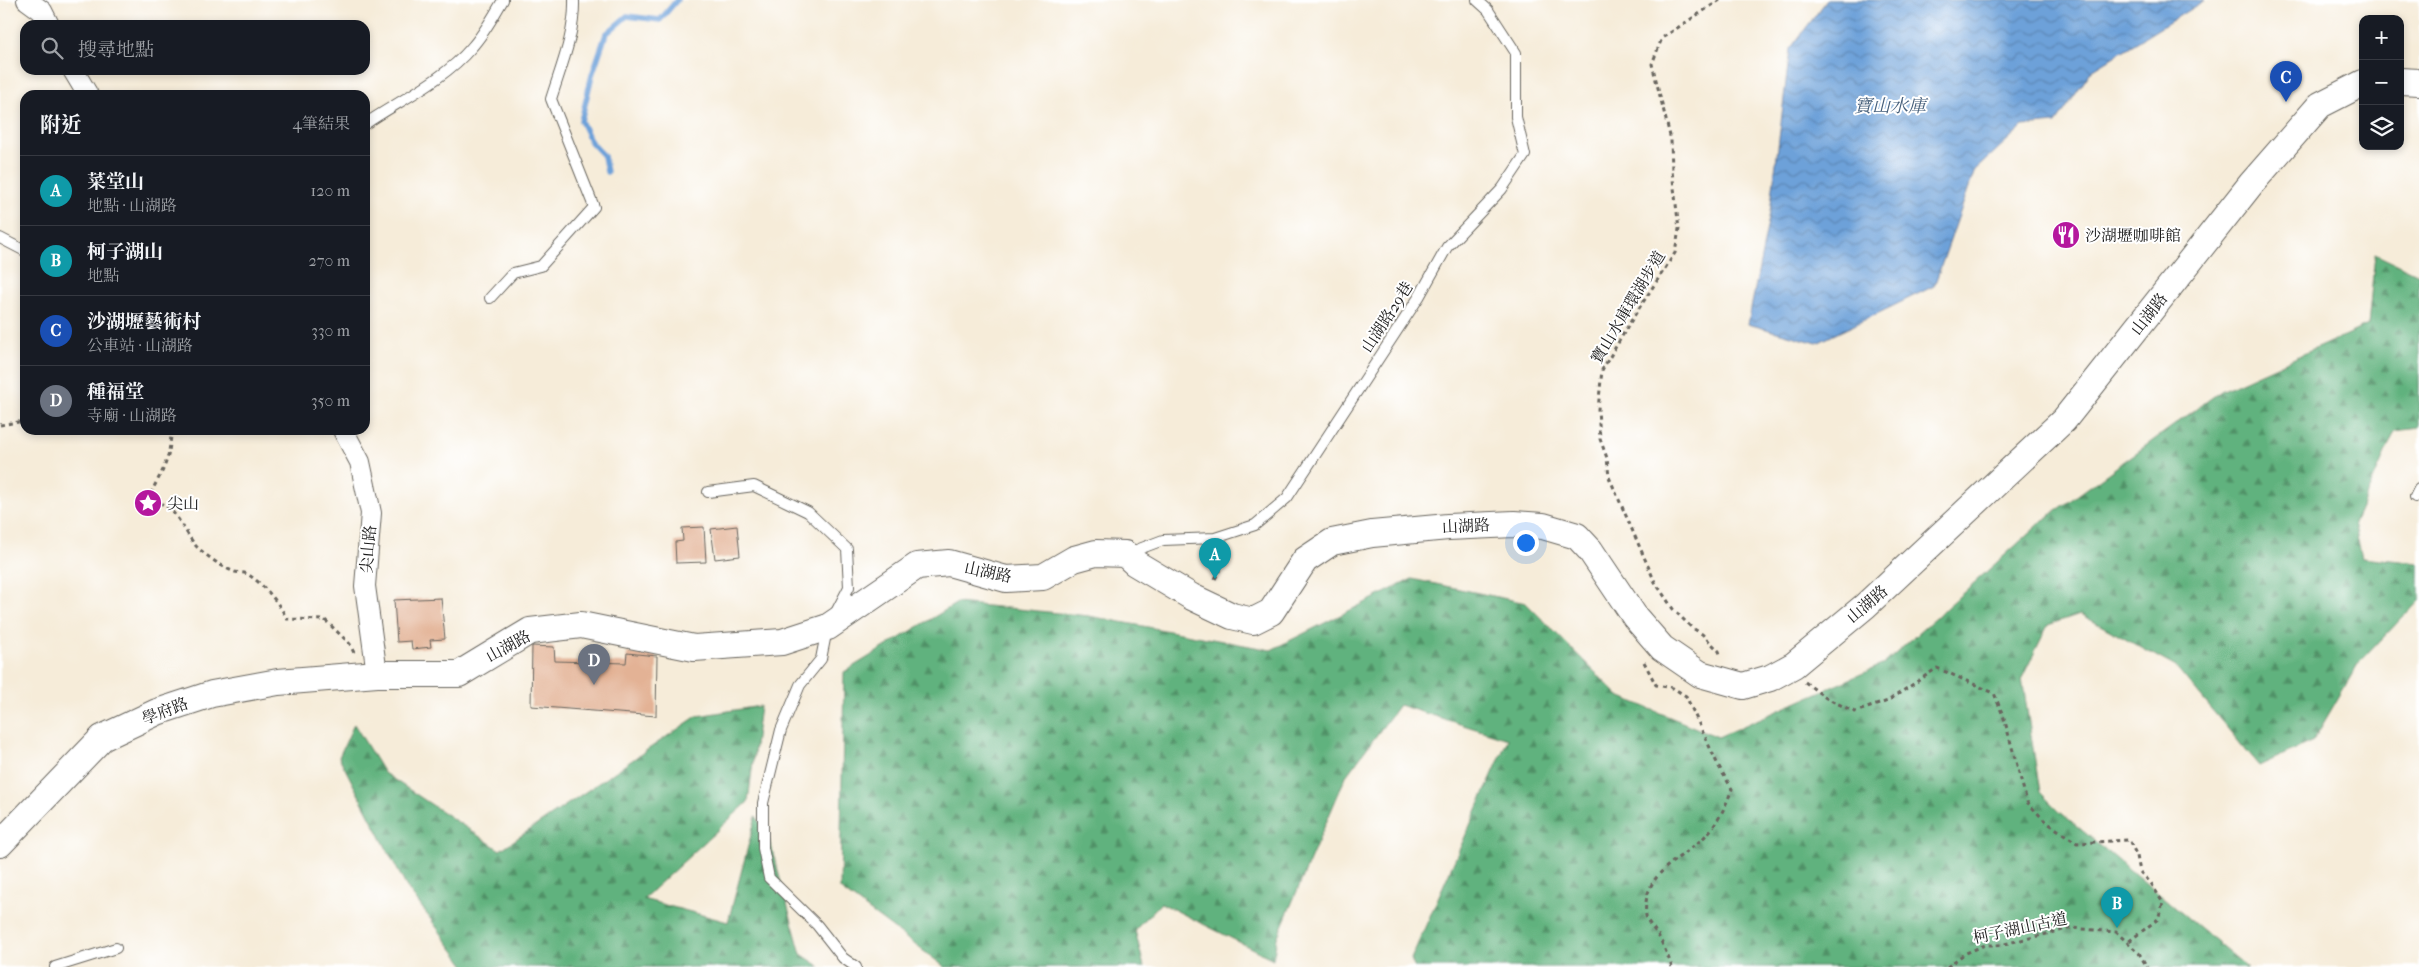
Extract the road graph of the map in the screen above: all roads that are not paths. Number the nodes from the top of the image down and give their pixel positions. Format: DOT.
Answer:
graph roads {
  1 [pos="26,0"];
  2 [pos="503,0"];
  3 [pos="574,0"];
  4 [pos="1477,0"];
  5 [pos="46,20"];
  6 [pos="76,75"];
  7 [pos="2404,81"];
  8 [pos="2419,82"];
  9 [pos="2359,85"];
  10 [pos="85,90"];
  11 [pos="370,121"];
  12 [pos="0,238"];
  13 [pos="20,248"];
  14 [pos="490,298"];
  15 [pos="346,435"];
  16 [pos="708,492"];
  17 [pos="1125,554"];
  18 [pos="828,627"];
  19 [pos="370,674"];
  20 [pos="0,844"];
  21 [pos="116,948"];
  22 [pos="54,967"];
  23 [pos="856,967"];
  1 -- 5 [label="street"];
  2 -- 11 [label="lane"];
  3 -- 14 [label="lane"];
  4 -- 17 [label="lane, 山湖路29巷"];
  6 -- 10 [label="street"];
  7 -- 8 [label="street"];
  9 -- 17 [label="street, 山湖路"];
  12 -- 13 [label="lane"];
  15 -- 19 [label="street, 尖山路"];
  16 -- 18 [label="lane"];
  17 -- 18 [label="street, 山湖路"];
  18 -- 19 [label="street, 山湖路"];
  18 -- 23 [label="lane"];
  19 -- 20 [label="street, 學府路"];
  21 -- 22 [label="lane"];
}
